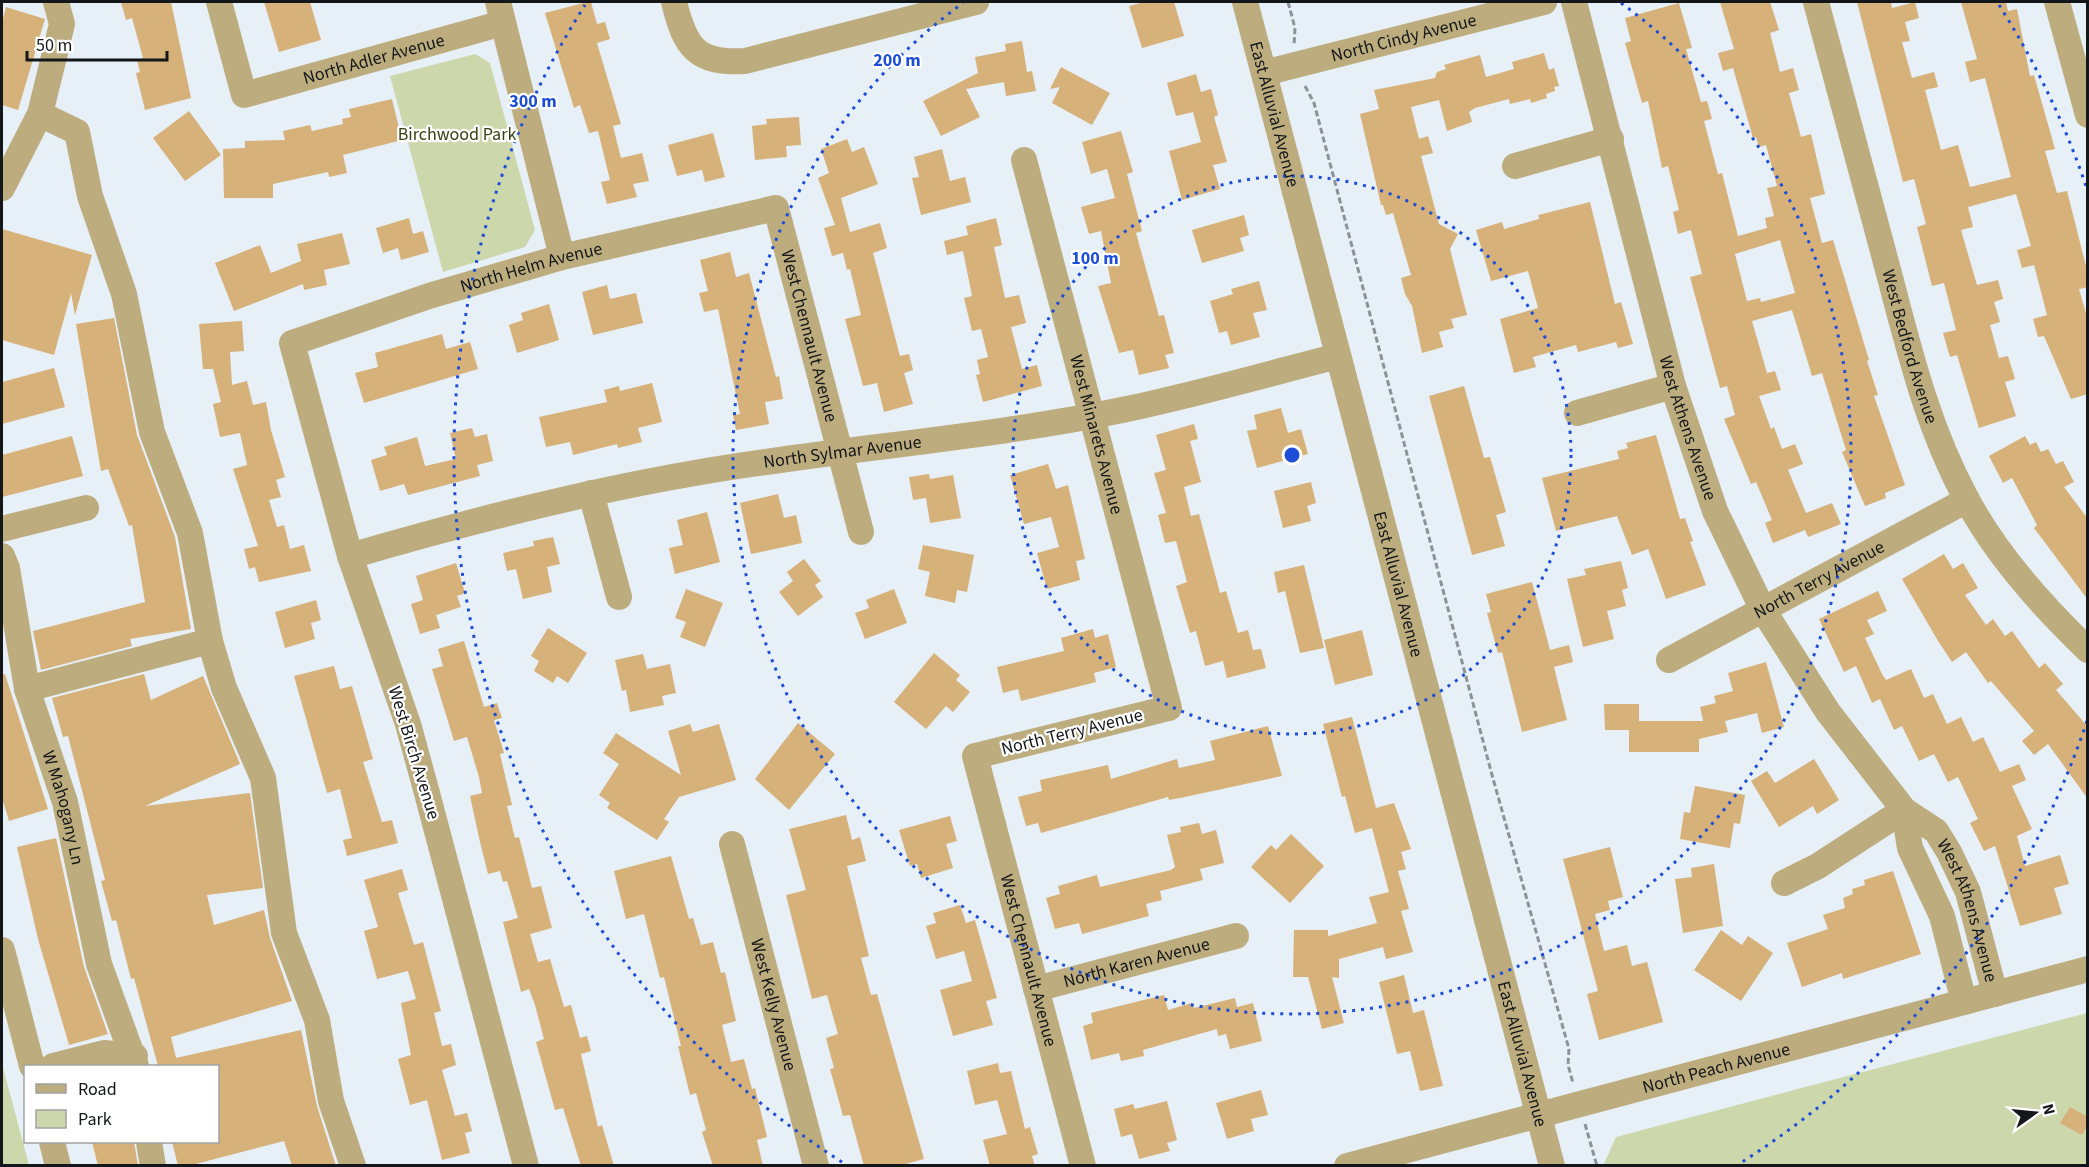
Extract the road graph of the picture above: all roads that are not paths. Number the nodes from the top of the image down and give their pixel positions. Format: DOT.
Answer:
graph roads {
  1 [pos="56,2"];
  2 [pos="219,2"];
  3 [pos="674,2"];
  4 [pos="976,2"];
  5 [pos="1245,2"];
  6 [pos="1544,2"];
  7 [pos="1574,2"];
  8 [pos="1816,2"];
  9 [pos="2057,2"];
  10 [pos="501,12"];
  11 [pos="1264,73"];
  12 [pos="40,114"];
  13 [pos="2088,115"];
  14 [pos="1611,139"];
  15 [pos="1024,160"];
  16 [pos="1515,166"];
  17 [pos="2,188"];
  18 [pos="776,208"];
  19 [pos="562,257"];
  20 [pos="292,343"];
  21 [pos="1338,356"];
  22 [pos="1673,386"];
  23 [pos="1577,413"];
  24 [pos="1090,416"];
  25 [pos="840,451"];
  26 [pos="591,493"];
  27 [pos="1967,500"];
  28 [pos="86,508"];
  29 [pos="2,530"];
  30 [pos="861,532"];
  31 [pos="350,556"];
  32 [pos="3,566"];
  33 [pos="619,597"];
  34 [pos="1763,610"];
  35 [pos="210,641"];
  36 [pos="2088,650"];
  37 [pos="1669,660"];
  38 [pos="27,689"];
  39 [pos="1169,708"];
  40 [pos="975,756"];
  41 [pos="1904,810"];
  42 [pos="732,844"];
  43 [pos="1784,883"];
  44 [pos="1236,936"];
  45 [pos="2,950"];
  46 [pos="2088,969"];
  47 [pos="1036,989"];
  48 [pos="1995,994"];
  49 [pos="1964,1002"];
  50 [pos="131,1063"];
  51 [pos="32,1065"];
  52 [pos="57,1065"];
  53 [pos="1538,1113"];
  54 [pos="52,1143"];
  55 [pos="149,1143"];
  56 [pos="58,1166"];
  57 [pos="153,1166"];
  58 [pos="353,1166"];
  59 [pos="526,1166"];
  60 [pos="816,1166"];
  61 [pos="1083,1166"];
  62 [pos="1347,1166"];
  63 [pos="1552,1166"];
  1 -- 12 [label="street"];
  2 -- 10 [label="street, North Adler Avenue"];
  3 -- 4 [label="street"];
  5 -- 11 [label="street, East Alluvial Avenue"];
  6 -- 11 [label="street, North Cindy Avenue"];
  7 -- 14 [label="street, West Athens Avenue"];
  8 -- 27 [label="street, West Bedford Avenue"];
  9 -- 13 [label="street"];
  10 -- 19 [label="street"];
  11 -- 21 [label="street, East Alluvial Avenue"];
  12 -- 17 [label="street"];
  12 -- 35 [label="street"];
  14 -- 16 [label="street"];
  14 -- 22 [label="street, West Athens Avenue"];
  15 -- 24 [label="street, West Minarets Avenue"];
  18 -- 19 [label="street, North Helm Avenue"];
  18 -- 25 [label="street, West Chennault Avenue"];
  19 -- 20 [label="street, North Helm Avenue"];
  20 -- 31 [label="street, West Birch Avenue"];
  21 -- 24 [label="street, North Sylmar Avenue"];
  21 -- 53 [label="street, East Alluvial Avenue"];
  22 -- 23 [label="street"];
  22 -- 34 [label="street, West Athens Avenue"];
  24 -- 25 [label="street, North Sylmar Avenue"];
  24 -- 39 [label="street, West Minarets Avenue"];
  25 -- 26 [label="street, North Sylmar Avenue"];
  25 -- 30 [label="street, West Chennault Avenue"];
  26 -- 31 [label="street, North Sylmar Avenue"];
  26 -- 33 [label="street"];
  27 -- 34 [label="street, North Terry Avenue"];
  27 -- 36 [label="street, West Bedford Avenue"];
  28 -- 29 [label="street"];
  31 -- 59 [label="street, West Birch Avenue"];
  32 -- 38 [label="street, W Mahogany Ln"];
  34 -- 37 [label="street, North Terry Avenue"];
  34 -- 41 [label="street, West Athens Avenue"];
  35 -- 38 [label="street"];
  35 -- 58 [label="street"];
  38 -- 50 [label="street, W Mahogany Ln"];
  39 -- 40 [label="street, North Terry Avenue"];
  40 -- 47 [label="street, West Chennault Avenue"];
  41 -- 43 [label="street"];
  41 -- 48 [label="street, West Athens Avenue"];
  41 -- 49 [label="street, West Athens Avenue"];
  42 -- 60 [label="street, West Kelly Avenue"];
  44 -- 47 [label="street, North Karen Avenue"];
  45 -- 51 [label="street"];
  46 -- 48 [label="street, North Peach Avenue"];
  47 -- 61 [label="street, West Chennault Avenue"];
  48 -- 49 [label="street, North Peach Avenue"];
  49 -- 53 [label="street, North Peach Avenue"];
  50 -- 52 [label="street"];
  53 -- 62 [label="street, North Peach Avenue"];
  53 -- 63 [label="street, East Alluvial Avenue"];
  54 -- 56 [label="street"];
  55 -- 57 [label="street"];
}
